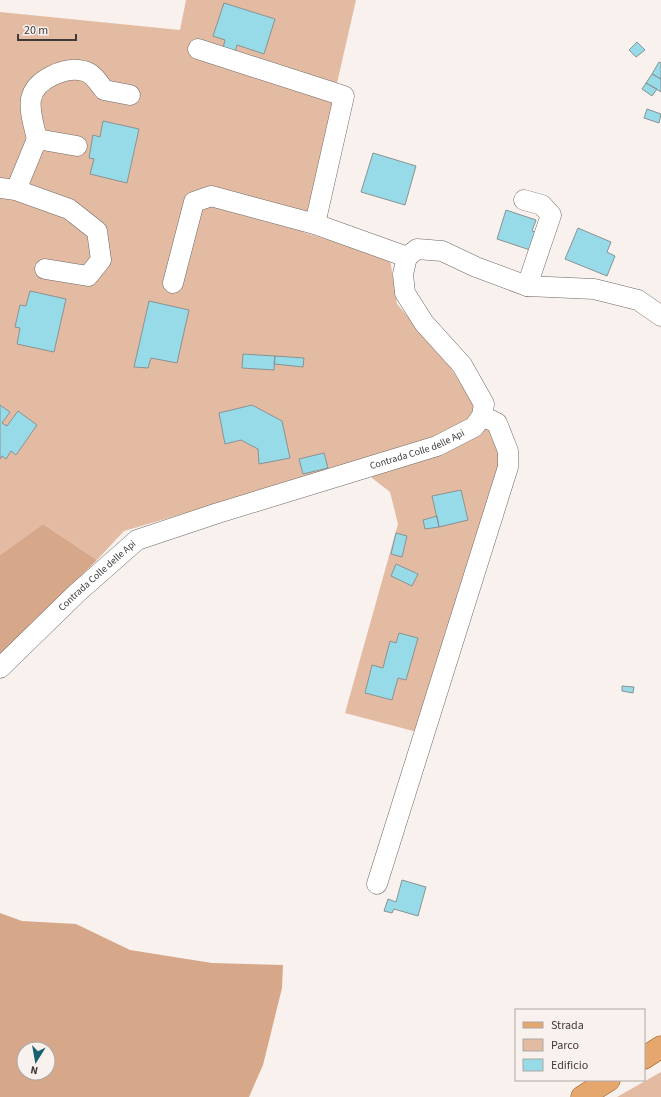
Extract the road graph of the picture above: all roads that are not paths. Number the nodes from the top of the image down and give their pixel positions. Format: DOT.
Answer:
graph roads {
  1 [pos="198,49"];
  2 [pos="130,95"];
  3 [pos="37,139"];
  4 [pos="77,146"];
  5 [pos="8,189"];
  6 [pos="524,200"];
  7 [pos="315,224"];
  8 [pos="407,257"];
  9 [pos="45,269"];
  10 [pos="173,283"];
  11 [pos="527,286"];
  12 [pos="661,316"];
  13 [pos="482,416"];
  14 [pos="0,668"];
  15 [pos="377,884"];
  16 [pos="661,1047"];
  17 [pos="645,1057"];
  18 [pos="607,1081"];
  19 [pos="582,1097"];
  1 -- 7 [label="street"];
  2 -- 3 [label="street"];
  3 -- 4 [label="street"];
  3 -- 5 [label="street"];
  5 -- 9 [label="street"];
  6 -- 11 [label="street"];
  7 -- 8 [label="street"];
  7 -- 10 [label="street"];
  8 -- 11 [label="street"];
  8 -- 13 [label="street"];
  11 -- 12 [label="street"];
  13 -- 14 [label="street, Contrada Colle delle Api"];
  13 -- 15 [label="street"];
  16 -- 17 [label="main road"];
  18 -- 19 [label="main road"];
}
